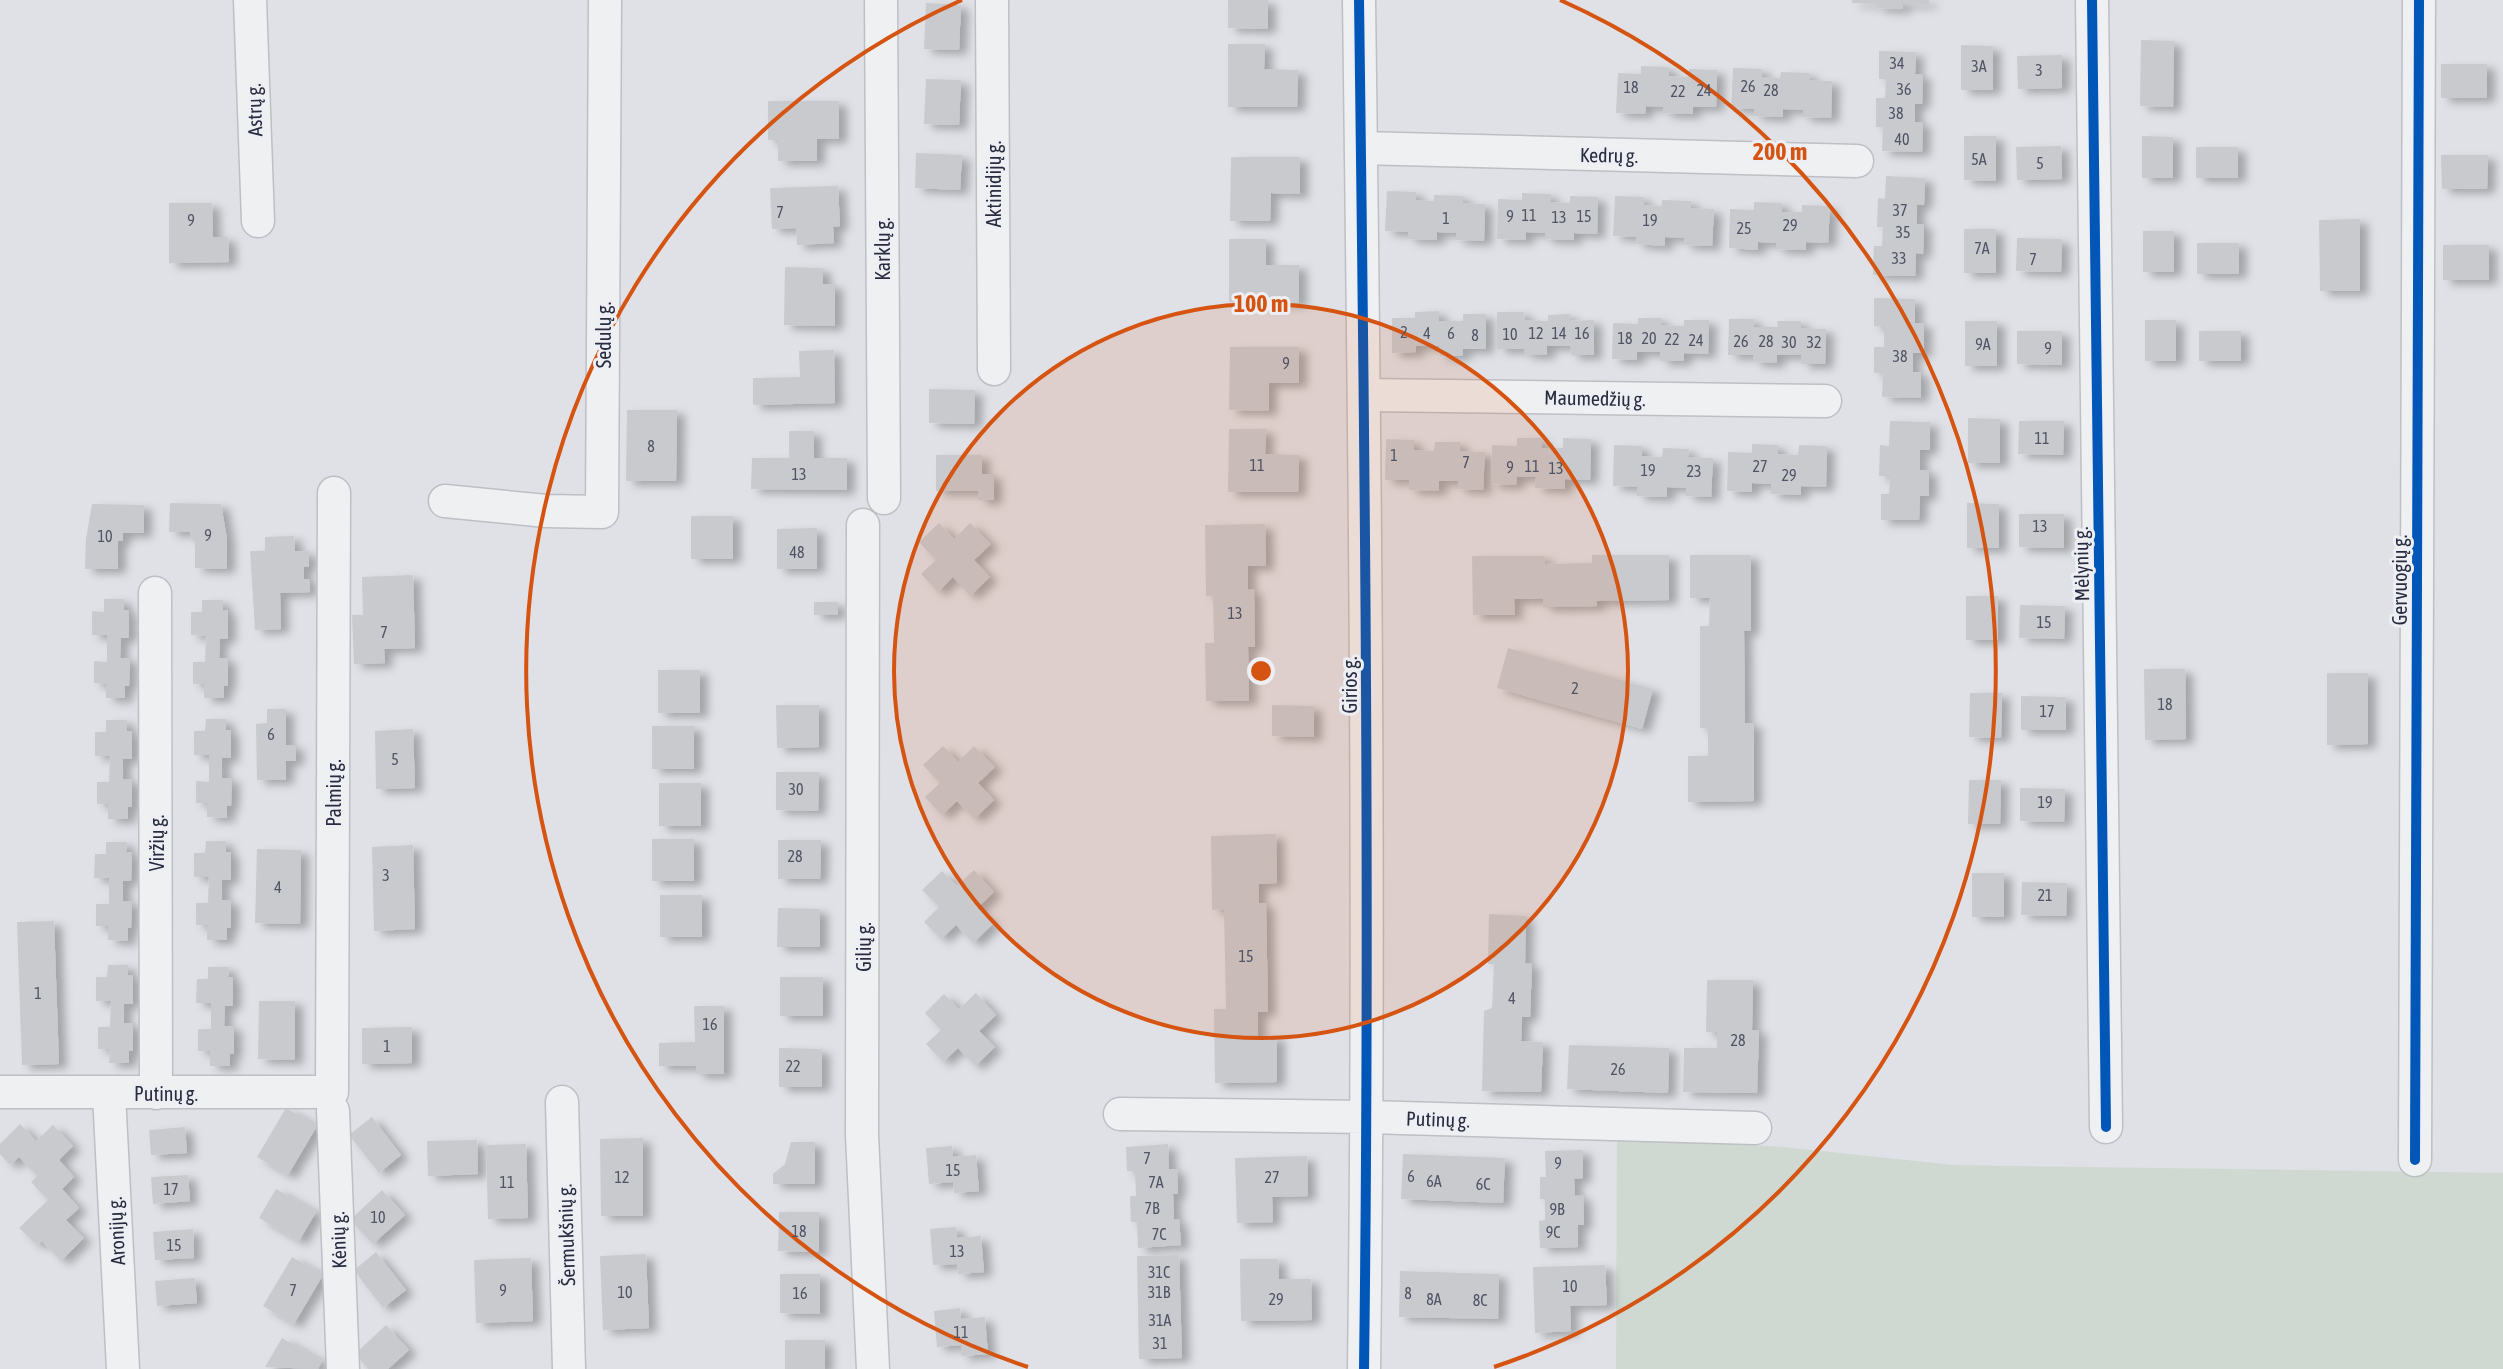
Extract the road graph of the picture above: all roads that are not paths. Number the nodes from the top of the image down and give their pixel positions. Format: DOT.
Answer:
graph roads {
  1 [pos="250,0"];
  2 [pos="605,0"];
  3 [pos="881,0"];
  4 [pos="992,0"];
  5 [pos="1359,0"];
  6 [pos="2092,0"];
  7 [pos="2419,0"];
  8 [pos="1361,148"];
  9 [pos="1857,161"];
  10 [pos="258,221"];
  11 [pos="994,369"];
  12 [pos="1365,395"];
  13 [pos="1825,401"];
  14 [pos="334,493"];
  15 [pos="884,498"];
  16 [pos="445,501"];
  17 [pos="863,525"];
  18 [pos="155,593"];
  19 [pos="0,1092"];
  20 [pos="156,1093"];
  21 [pos="109,1094"];
  22 [pos="332,1101"];
  23 [pos="562,1102"];
  24 [pos="1120,1114"];
  25 [pos="1367,1117"];
  26 [pos="2106,1127"];
  27 [pos="1755,1128"];
  28 [pos="2415,1160"];
  29 [pos="123,1369"];
  30 [pos="343,1369"];
  31 [pos="569,1369"];
  32 [pos="873,1369"];
  33 [pos="1364,1369"];
  1 -- 10 [label="street, Astrų g."];
  2 -- 16 [label="street, Sedulų g."];
  3 -- 15 [label="street, Karklų g."];
  4 -- 11 [label="street, Aktinidijų g."];
  5 -- 8 [label="street, Girios g."];
  6 -- 26 [label="street, Mėlynių g."];
  7 -- 28 [label="street, Gervuogių g."];
  8 -- 9 [label="street, Kedrų g."];
  8 -- 12 [label="street, Girios g."];
  12 -- 13 [label="street, Maumedžių g."];
  12 -- 25 [label="street, Girios g."];
  14 -- 22 [label="street, Palmių g."];
  17 -- 32 [label="street, Gilių g."];
  18 -- 20 [label="street, Viržių g."];
  19 -- 21 [label="street, Putinų g."];
  20 -- 21 [label="street, Putinų g."];
  20 -- 22 [label="street, Putinų g."];
  21 -- 29 [label="street, Aronijų g."];
  22 -- 30 [label="street, Kėnių g."];
  23 -- 31 [label="street, Šermukšnių g."];
  24 -- 25 [label="street, Putinų g."];
  25 -- 27 [label="street, Putinų g."];
  25 -- 33 [label="street, Girios g."];
}
